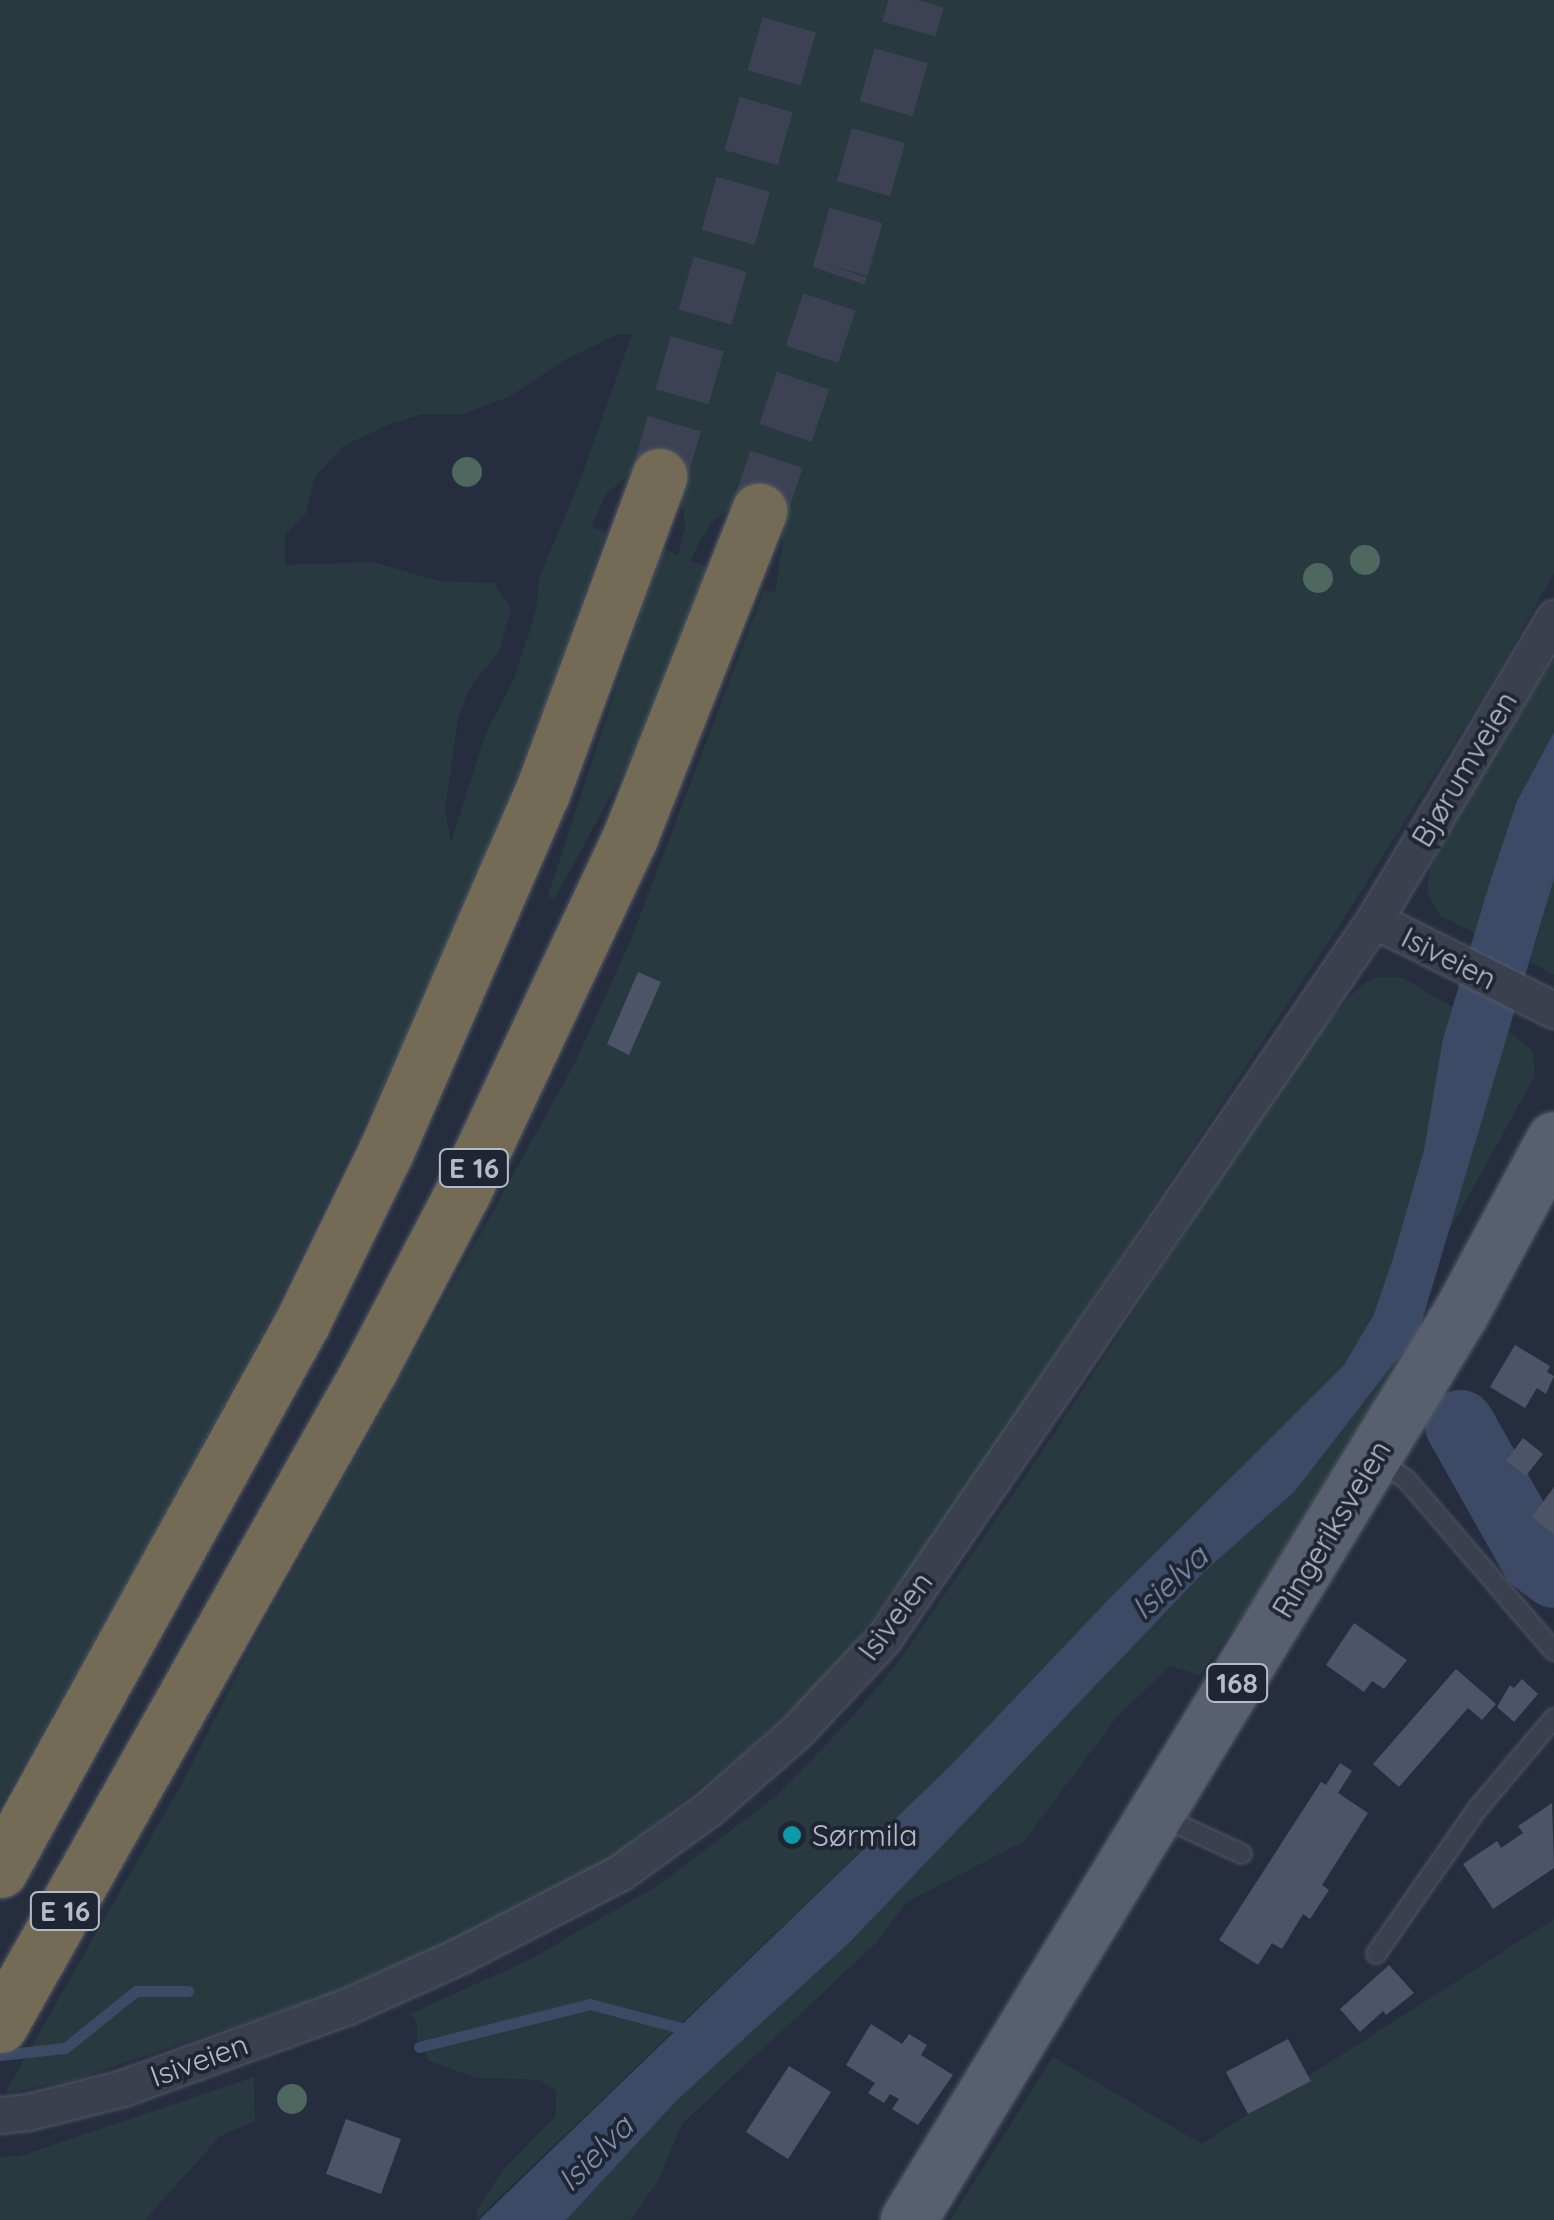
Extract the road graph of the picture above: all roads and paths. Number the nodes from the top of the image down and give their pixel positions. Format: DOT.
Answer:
graph roads {
  1 [pos="659,476"];
  2 [pos="759,511"];
  3 [pos="1554,618"];
  4 [pos="1374,920"];
  5 [pos="1547,1007"];
  6 [pos="1554,1139"];
  7 [pos="1374,1458"];
  8 [pos="1554,1651"];
  9 [pos="1554,1718"];
  10 [pos="1158,1814"];
  11 [pos="1242,1854"];
  12 [pos="0,1870"];
  13 [pos="1376,1954"];
  14 [pos="0,2025"];
  15 [pos="0,2114"];
  16 [pos="908,2220"];
  1 -- 12 [label="highway, E 16"];
  2 -- 14 [label="highway, E 16"];
  3 -- 4 [label="street, Bjørumveien"];
  4 -- 5 [label="street, Isiveien"];
  4 -- 15 [label="street, Isiveien"];
  6 -- 7 [label="main road, Ringeriksveien / 168"];
  7 -- 8 [label="lane"];
  7 -- 10 [label="main road, Ringeriksveien / 168"];
  9 -- 13 [label="lane"];
  10 -- 11 [label="lane"];
  10 -- 16 [label="main road, Ringeriksveien / 168"];
}
